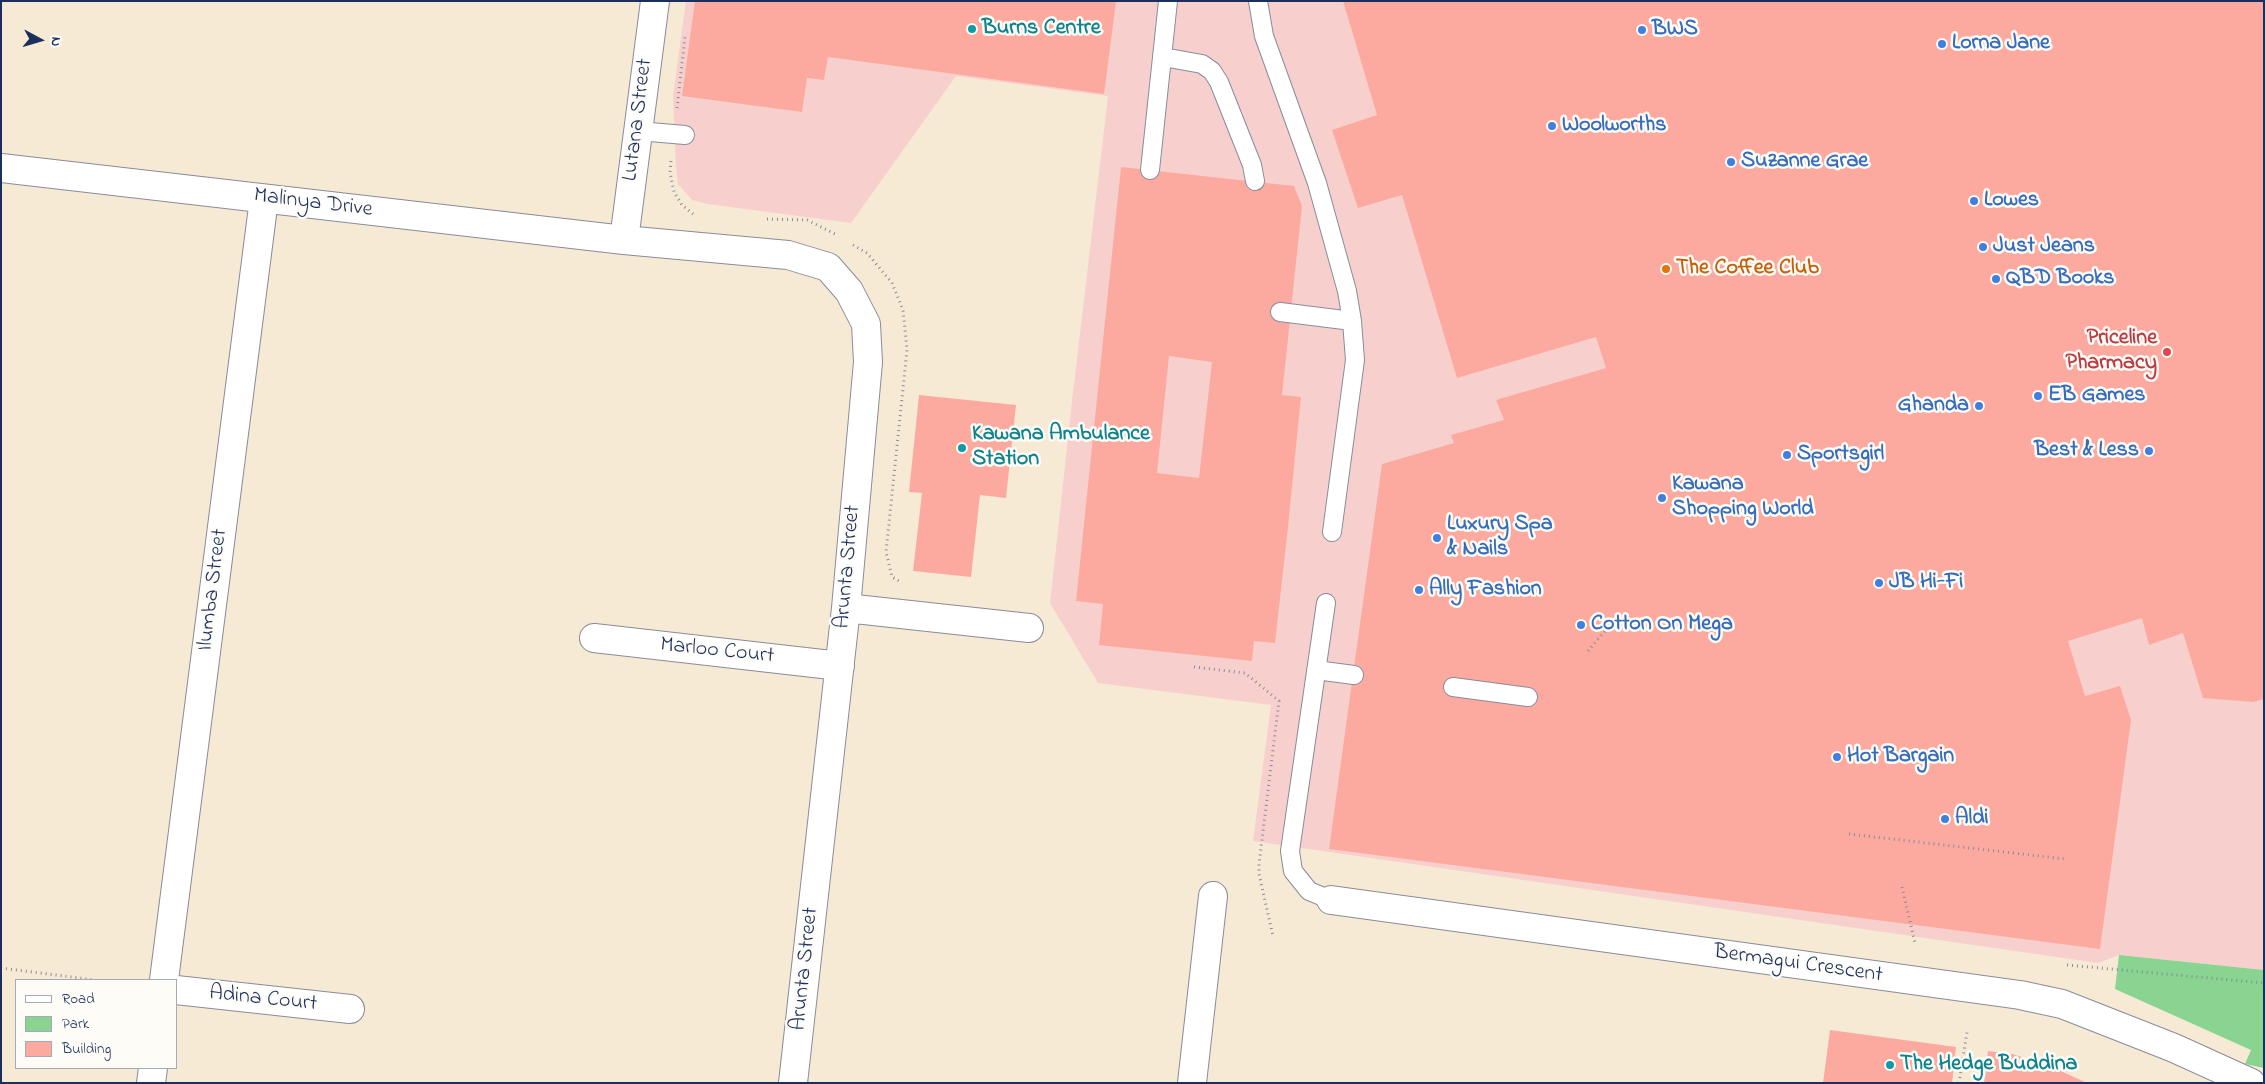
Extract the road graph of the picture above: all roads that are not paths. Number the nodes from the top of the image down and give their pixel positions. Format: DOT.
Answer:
graph roads {
  1 [pos="655,1"];
  2 [pos="1168,1"];
  3 [pos="1258,1"];
  4 [pos="1163,57"];
  5 [pos="638,131"];
  6 [pos="685,135"];
  7 [pos="1,168"];
  8 [pos="1150,170"];
  9 [pos="1255,181"];
  10 [pos="264,199"];
  11 [pos="624,240"];
  12 [pos="1280,312"];
  13 [pos="1352,321"];
  14 [pos="1332,532"];
  15 [pos="1326,603"];
  16 [pos="846,608"];
  17 [pos="1030,628"];
  18 [pos="594,638"];
  19 [pos="840,666"];
  20 [pos="1316,670"];
  21 [pos="1354,675"];
  22 [pos="1453,687"];
  23 [pos="1528,697"];
  24 [pos="1213,896"];
  25 [pos="1331,900"];
  26 [pos="164,979"];
  27 [pos="178,990"];
  28 [pos="350,1009"];
  29 [pos="153,1069"];
  30 [pos="151,1083"];
  31 [pos="793,1083"];
  32 [pos="1192,1083"];
  33 [pos="2251,1083"];
  1 -- 5 [label="street, Lutana Street"];
  2 -- 4 [label="lane"];
  3 -- 13 [label="lane"];
  4 -- 8 [label="lane"];
  4 -- 9 [label="lane"];
  5 -- 6 [label="lane"];
  5 -- 11 [label="street, Lutana Street"];
  7 -- 10 [label="street, Malinya Drive"];
  10 -- 11 [label="street, Malinya Drive"];
  10 -- 26 [label="street, Ilumba Street"];
  11 -- 16 [label="street, Arunta Street"];
  12 -- 13 [label="lane"];
  13 -- 14 [label="lane"];
  15 -- 20 [label="lane"];
  16 -- 17 [label="street"];
  16 -- 19 [label="street, Arunta Street"];
  18 -- 19 [label="street, Marloo Court"];
  19 -- 31 [label="street, Arunta Street"];
  20 -- 21 [label="lane"];
  20 -- 25 [label="lane"];
  22 -- 23 [label="lane"];
  24 -- 32 [label="street"];
  25 -- 33 [label="street, Bermagui Crescent"];
  27 -- 28 [label="street, Adina Court"];
  29 -- 30 [label="street"];
}
